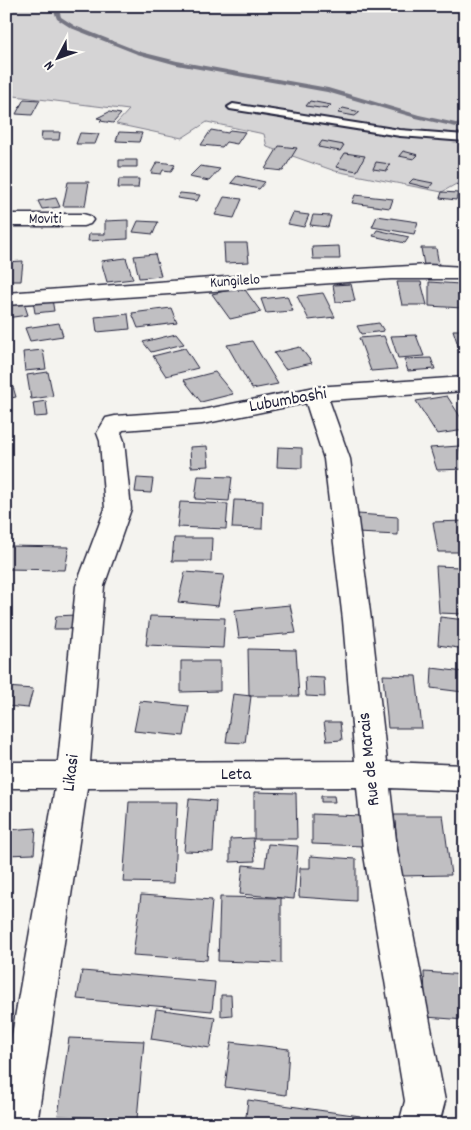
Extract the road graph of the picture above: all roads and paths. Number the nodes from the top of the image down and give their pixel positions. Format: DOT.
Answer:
graph roads {
  1 [pos="233,108"];
  2 [pos="465,138"];
  3 [pos="6,220"];
  4 [pos="83,220"];
  5 [pos="465,273"];
  6 [pos="6,299"];
  7 [pos="465,384"];
  8 [pos="315,394"];
  9 [pos="113,426"];
  10 [pos="371,774"];
  11 [pos="6,775"];
  12 [pos="73,776"];
  13 [pos="465,778"];
  14 [pos="17,1124"];
  15 [pos="419,1124"];
  1 -- 2 [label="lane"];
  3 -- 4 [label="street, Moviti"];
  5 -- 6 [label="street, Kungilelo"];
  7 -- 8 [label="street, Lubumbashi"];
  8 -- 9 [label="street, Lubumbashi"];
  8 -- 10 [label="street, Rue de Marais"];
  9 -- 12 [label="street, Likasi"];
  10 -- 12 [label="street, Leta"];
  10 -- 13 [label="street, Leta"];
  10 -- 15 [label="street, Rue de Marais"];
  11 -- 12 [label="street, Leta"];
  12 -- 14 [label="street, Likasi"];
}
